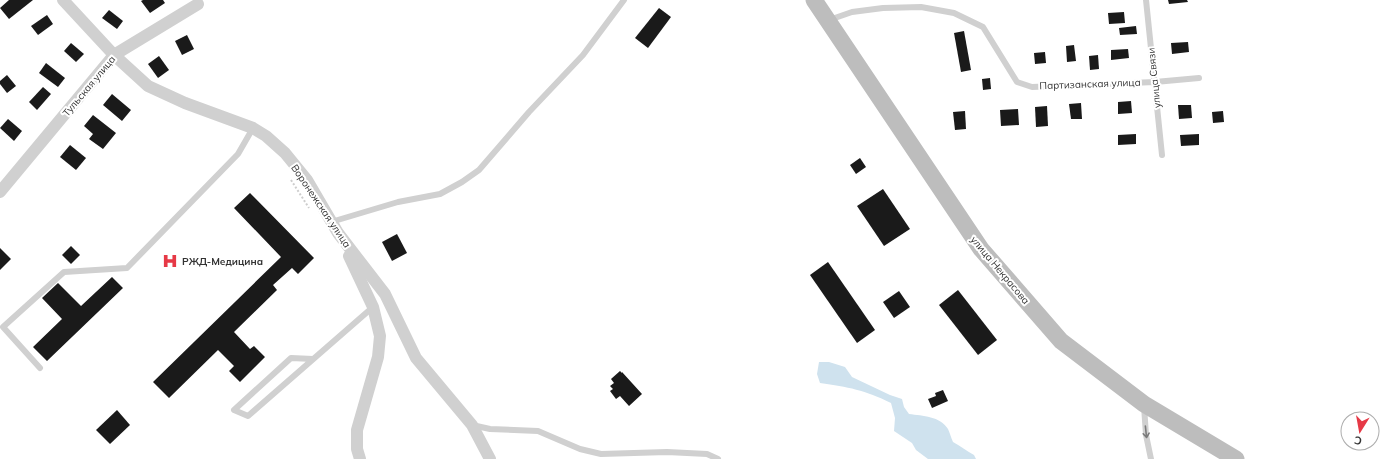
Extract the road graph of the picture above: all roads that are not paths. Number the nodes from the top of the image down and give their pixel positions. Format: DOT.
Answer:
graph roads {
  1 [pos="62,0"];
  2 [pos="624,0"];
  3 [pos="814,0"];
  4 [pos="1146,0"];
  5 [pos="198,4"];
  6 [pos="826,20"];
  7 [pos="114,55"];
  8 [pos="1199,78"];
  9 [pos="1155,82"];
  10 [pos="253,128"];
  11 [pos="1162,155"];
  12 [pos="0,192"];
  13 [pos="331,222"];
  14 [pos="338,233"];
  15 [pos="373,307"];
  16 [pos="313,359"];
  17 [pos="40,368"];
  18 [pos="1144,404"];
  19 [pos="472,425"];
  20 [pos="360,459"];
  21 [pos="490,459"];
  22 [pos="718,459"];
  23 [pos="1151,459"];
  24 [pos="1236,459"];
  1 -- 7 [label="street, Воронежская улица"];
  2 -- 13 [label="lane"];
  3 -- 6 [label="main road, улица Некрасова"];
  4 -- 9 [label="lane, улица Связи"];
  5 -- 7 [label="street, Тульская улица"];
  6 -- 9 [label="lane, Партизанская улица"];
  6 -- 18 [label="main road, улица Некрасова"];
  7 -- 10 [label="street, Воронежская улица"];
  7 -- 12 [label="street, Тульская улица"];
  8 -- 9 [label="lane, Партизанская улица"];
  9 -- 11 [label="lane, улица Связи"];
  10 -- 13 [label="street, Воронежская улица"];
  10 -- 17 [label="lane"];
  13 -- 14 [label="street, Воронежская улица"];
  14 -- 15 [label="street"];
  14 -- 19 [label="street, Воронежская улица"];
  15 -- 16 [label="lane"];
  15 -- 20 [label="street"];
  16 -- 16 [label="lane"];
  18 -- 23 [label="lane, one-way"];
  18 -- 24 [label="main road, улица Некрасова"];
  19 -- 21 [label="street, Воронежская улица"];
  19 -- 22 [label="lane"];
}
